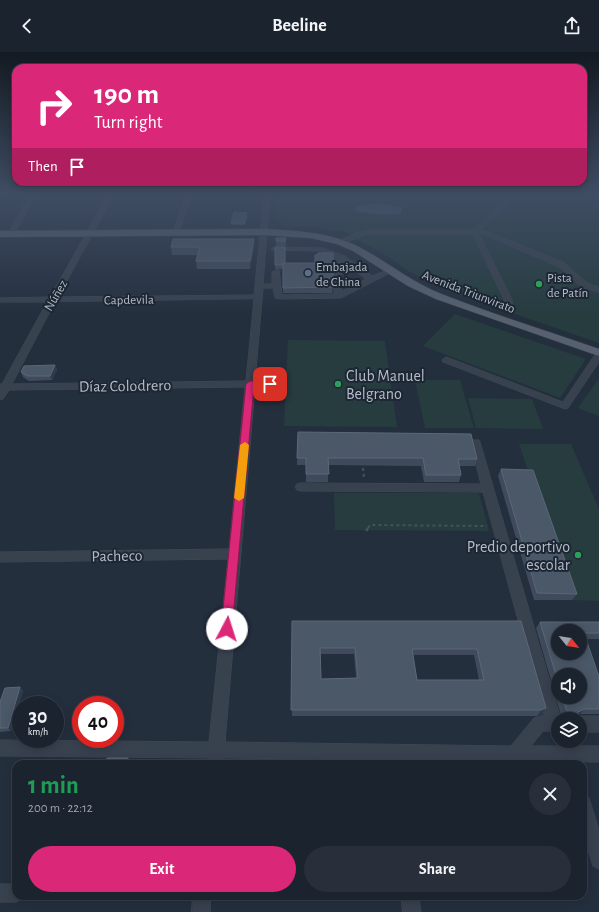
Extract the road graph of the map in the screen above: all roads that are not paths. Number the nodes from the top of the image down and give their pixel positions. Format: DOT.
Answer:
graph roads {
  1 [pos="90,235"];
  2 [pos="264,235"];
  3 [pos="309,235"];
  4 [pos="355,235"];
  5 [pos="477,235"];
  6 [pos="493,235"];
  7 [pos="340,242"];
  8 [pos="274,249"];
  9 [pos="338,256"];
  10 [pos="390,271"];
  11 [pos="276,272"];
  12 [pos="371,279"];
  13 [pos="260,286"];
  14 [pos="276,286"];
  15 [pos="599,290"];
  16 [pos="338,296"];
  17 [pos="259,297"];
  18 [pos="0,300"];
  19 [pos="52,300"];
  20 [pos="509,302"];
  21 [pos="599,354"];
  22 [pos="446,360"];
  23 [pos="250,384"];
  24 [pos="270,384"];
  25 [pos="3,387"];
  26 [pos="0,397"];
  27 [pos="475,442"];
  28 [pos="301,487"];
  29 [pos="488,488"];
  30 [pos="233,554"];
  31 [pos="0,557"];
  32 [pos="553,712"];
  33 [pos="551,723"];
  34 [pos="587,724"];
  35 [pos="599,724"];
  36 [pos="0,748"];
  37 [pos="514,754"];
  38 [pos="599,754"];
  39 [pos="216,756"];
  40 [pos="396,759"];
  41 [pos="570,759"];
  42 [pos="587,818"];
  43 [pos="599,860"];
  44 [pos="0,893"];
  45 [pos="12,893"];
  46 [pos="202,900"];
  47 [pos="410,900"];
  48 [pos="201,912"];
  49 [pos="412,912"];
  1 -- 19 [label="street, Núñez"];
  2 -- 13 [label="street"];
  3 -- 7 [label="main road, Avenida Triunvirato"];
  4 -- 7 [label="street"];
  5 -- 20 [label="street"];
  6 -- 15 [label="street"];
  7 -- 10 [label="main road, Avenida Triunvirato"];
  8 -- 9 [label="street"];
  9 -- 12 [label="street"];
  9 -- 16 [label="street"];
  10 -- 12 [label="street"];
  10 -- 21 [label="main road, Avenida Triunvirato"];
  11 -- 14 [label="street"];
  12 -- 16 [label="street"];
  13 -- 14 [label="street"];
  13 -- 17 [label="street"];
  14 -- 16 [label="street"];
  17 -- 19 [label="street, Capdevila"];
  17 -- 23 [label="street"];
  18 -- 19 [label="street, Capdevila"];
  19 -- 25 [label="street, Núñez"];
  21 -- 22 [label="street"];
  23 -- 24 [label="street, Díaz Colodrero"];
  23 -- 25 [label="street, Díaz Colodrero"];
  23 -- 30 [label="street"];
  25 -- 26 [label="street, Núñez"];
  27 -- 29 [label="street"];
  28 -- 29 [label="street"];
  29 -- 32 [label="street"];
  30 -- 31 [label="street, Pacheco"];
  30 -- 39 [label="street"];
  33 -- 37 [label="street"];
  34 -- 35 [label="street"];
  36 -- 39 [label="street"];
  37 -- 40 [label="street"];
  37 -- 41 [label="street"];
  38 -- 41 [label="street"];
  39 -- 40 [label="street"];
  42 -- 43 [label="street"];
  44 -- 45 [label="street"];
  46 -- 48 [label="street"];
  47 -- 49 [label="street"];
}
